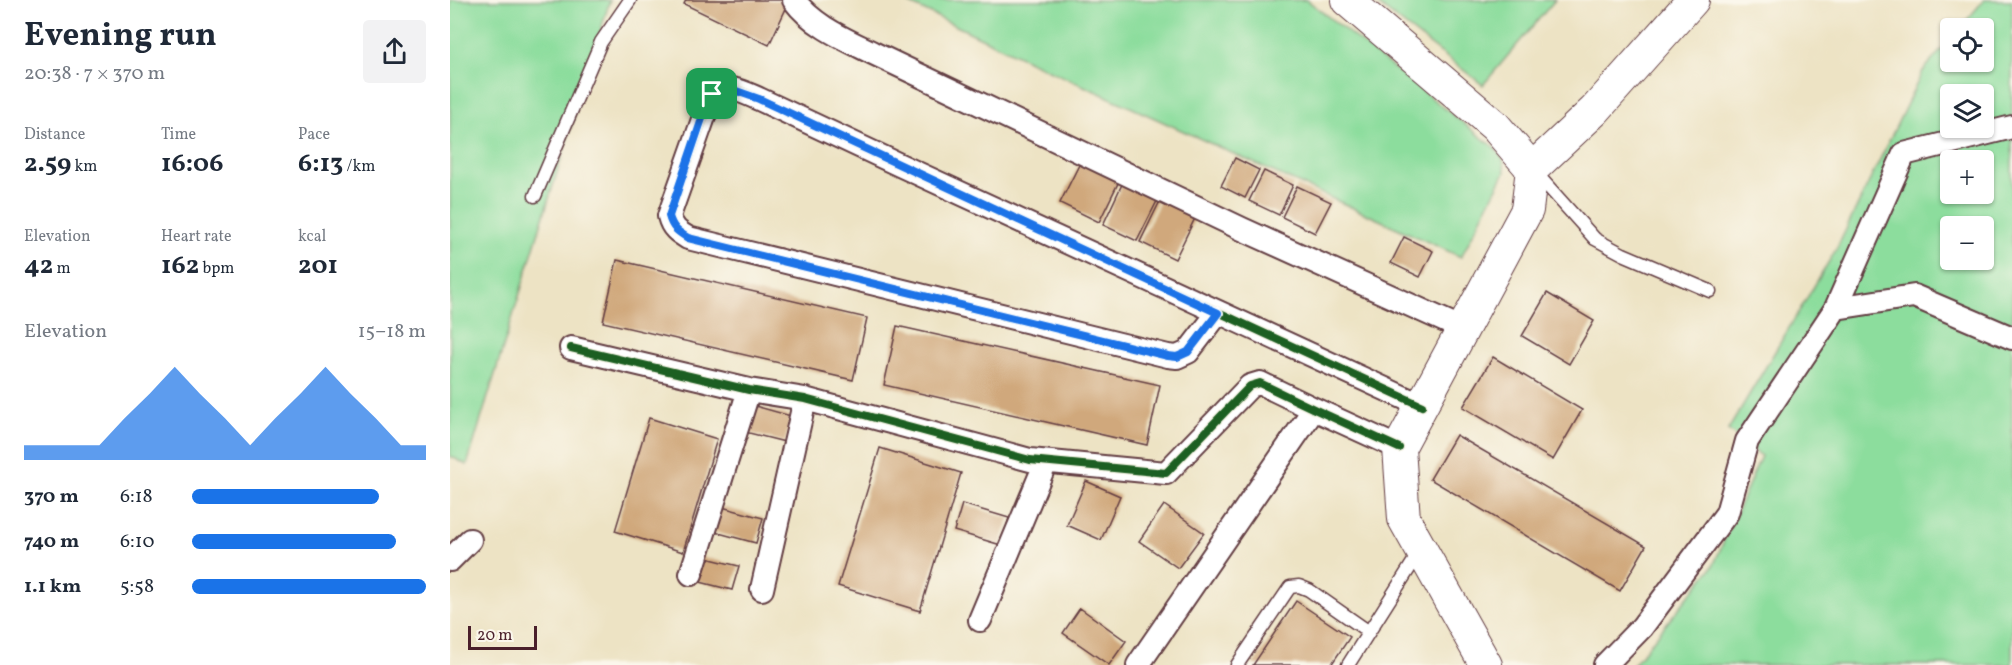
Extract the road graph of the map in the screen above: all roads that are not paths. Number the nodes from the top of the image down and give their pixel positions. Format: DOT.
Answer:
graph roads {
  1 [pos="630,0"];
  2 [pos="794,0"];
  3 [pos="1347,0"];
  4 [pos="1693,0"];
  5 [pos="2012,127"];
  6 [pos="1532,169"];
  7 [pos="536,196"];
  8 [pos="1710,291"];
  9 [pos="1836,308"];
  10 [pos="1218,313"];
  11 [pos="1463,329"];
  12 [pos="2012,338"];
  13 [pos="571,348"];
  14 [pos="749,390"];
  15 [pos="805,399"];
  16 [pos="1422,405"];
  17 [pos="1314,409"];
  18 [pos="1400,447"];
  19 [pos="1046,462"];
  20 [pos="470,540"];
  21 [pos="1421,550"];
  22 [pos="450,560"];
  23 [pos="691,574"];
  24 [pos="762,589"];
  25 [pos="980,620"];
  26 [pos="1369,632"];
  27 [pos="1138,665"];
  28 [pos="1237,665"];
  29 [pos="1348,665"];
  30 [pos="1486,665"];
  31 [pos="1605,665"];
  1 -- 7 [label="lane"];
  2 -- 11 [label="street"];
  3 -- 6 [label="street"];
  4 -- 6 [label="street"];
  5 -- 9 [label="street"];
  6 -- 8 [label="lane"];
  6 -- 11 [label="street"];
  9 -- 12 [label="street"];
  9 -- 31 [label="street"];
  10 -- 10 [label="street"];
  10 -- 16 [label="street"];
  11 -- 16 [label="street"];
  13 -- 14 [label="street"];
  14 -- 15 [label="street"];
  14 -- 23 [label="street"];
  15 -- 19 [label="street"];
  15 -- 24 [label="street"];
  16 -- 18 [label="street"];
  17 -- 18 [label="street"];
  17 -- 19 [label="street"];
  17 -- 27 [label="street"];
  18 -- 21 [label="street"];
  19 -- 25 [label="street"];
  20 -- 22 [label="street"];
  21 -- 26 [label="lane"];
  21 -- 30 [label="street"];
  26 -- 28 [label="lane"];
  26 -- 29 [label="lane"];
}
